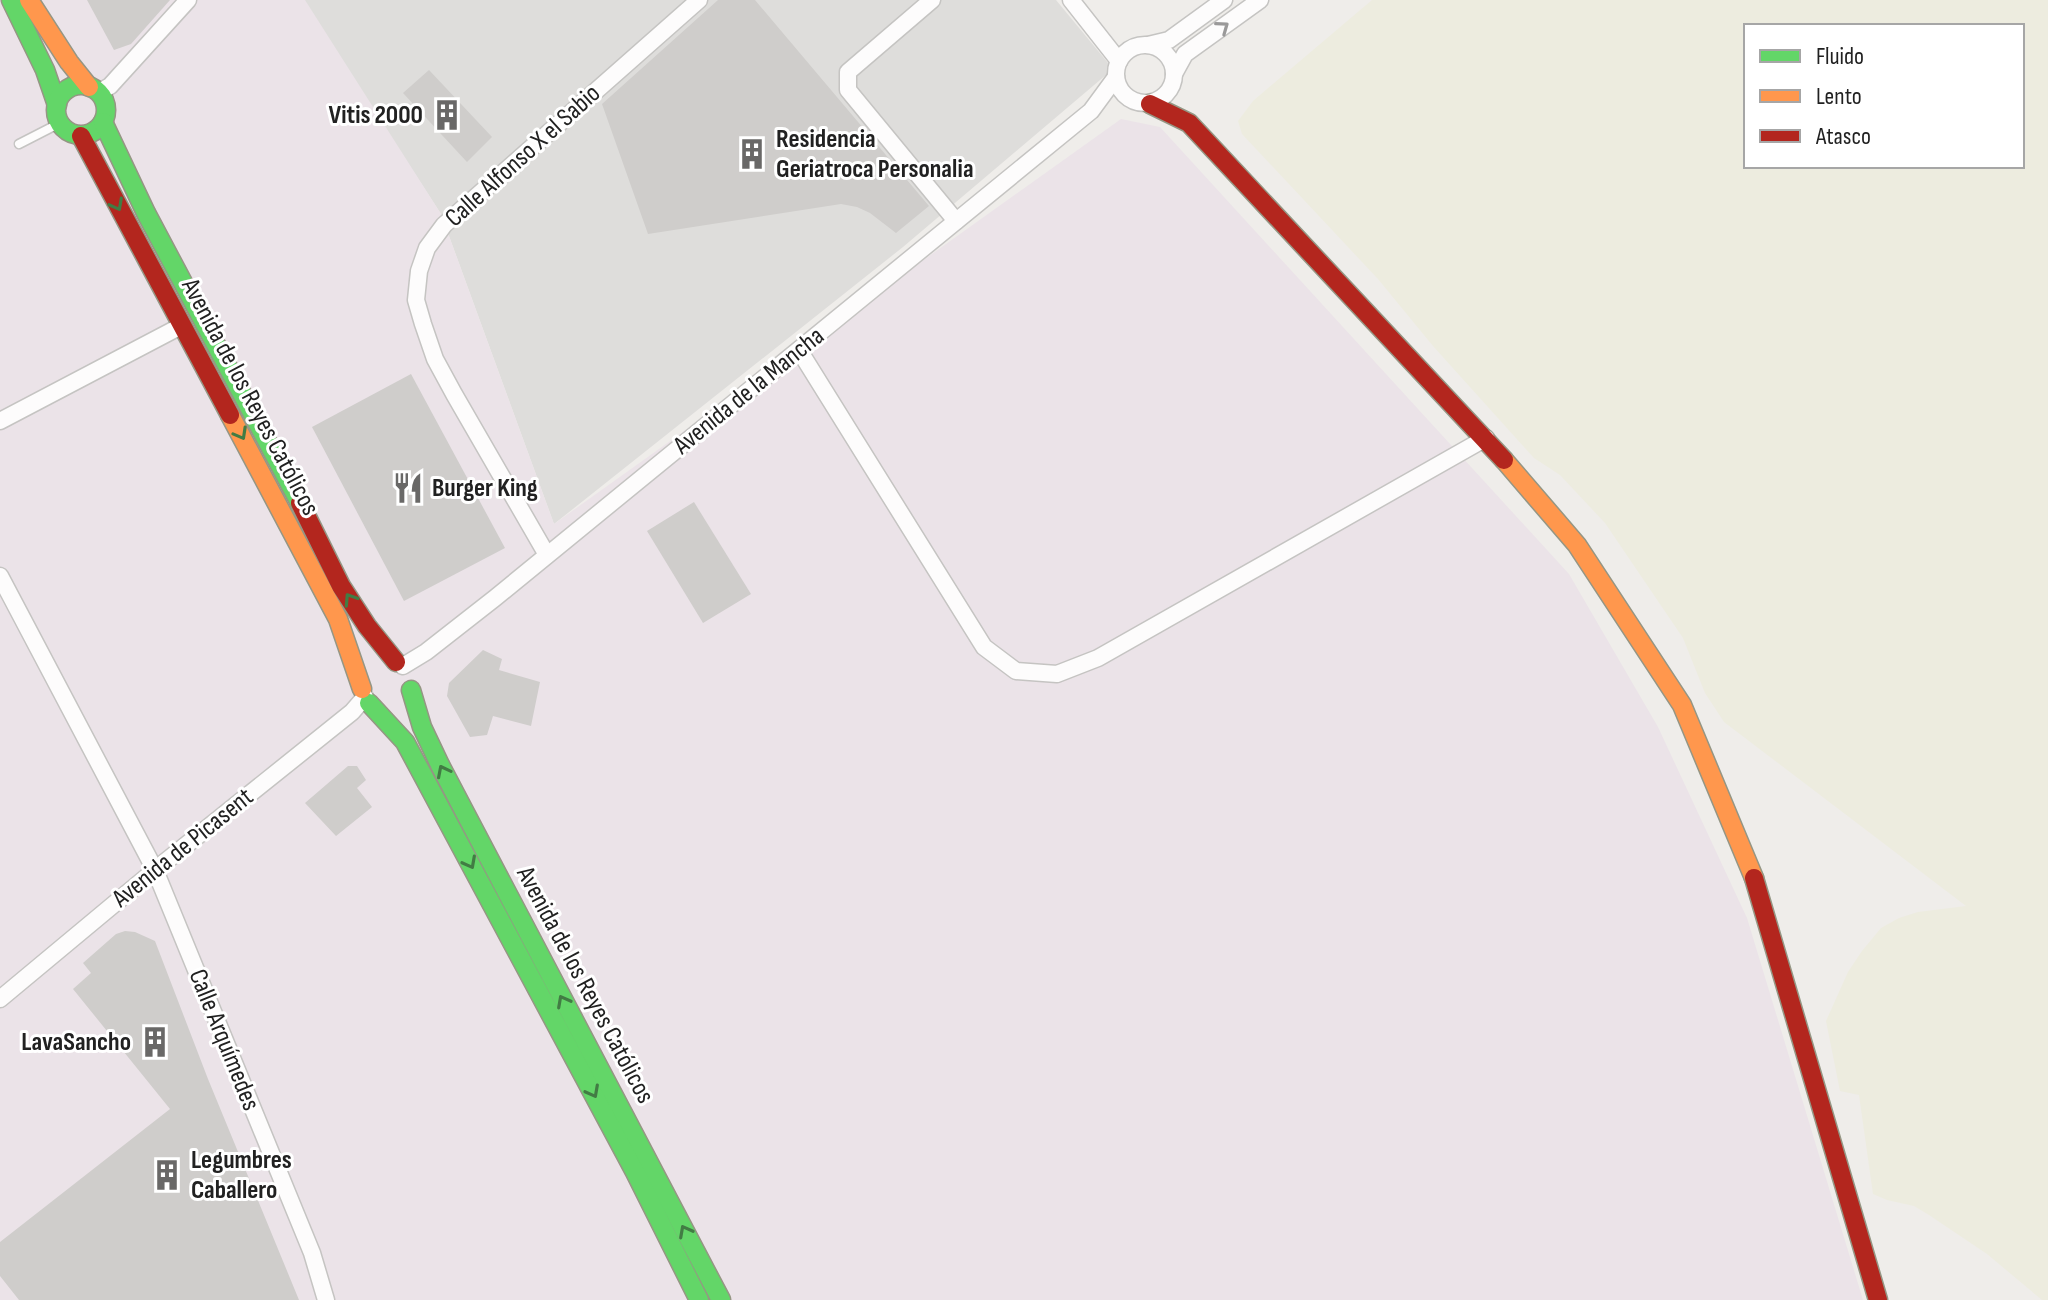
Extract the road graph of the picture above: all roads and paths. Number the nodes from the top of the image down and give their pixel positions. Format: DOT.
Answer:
graph roads {
  1 [pos="11,0"];
  2 [pos="29,0"];
  3 [pos="188,0"];
  4 [pos="699,0"];
  5 [pos="932,0"];
  6 [pos="1071,0"];
  7 [pos="1224,0"];
  8 [pos="1260,0"];
  9 [pos="1148,45"];
  10 [pos="1121,63"];
  11 [pos="1173,80"];
  12 [pos="94,90"];
  13 [pos="1125,96"];
  14 [pos="1150,104"];
  15 [pos="1091,111"];
  16 [pos="58,114"];
  17 [pos="103,122"];
  18 [pos="1189,123"];
  19 [pos="81,136"];
  20 [pos="19,144"];
  21 [pos="956,221"];
  22 [pos="181,326"];
  23 [pos="799,350"];
  24 [pos="0,421"];
  25 [pos="1486,438"];
  26 [pos="547,555"];
  27 [pos="0,576"];
  28 [pos="400,664"];
  29 [pos="411,690"];
  30 [pos="365,696"];
  31 [pos="155,870"];
  32 [pos="0,999"];
  33 [pos="326,1300"];
  34 [pos="699,1300"];
  35 [pos="721,1300"];
  36 [pos="1878,1300"];
  1 -- 16 [label="street"];
  2 -- 12 [label="street"];
  3 -- 12 [label="street"];
  4 -- 26 [label="street, Calle Alfonso X el Sabio"];
  5 -- 21 [label="street"];
  6 -- 10 [label="street"];
  7 -- 9 [label="street"];
  11 -- 8 [label="street, one-way"];
  9 -- 10 [label="street"];
  9 -- 11 [label="street"];
  10 -- 13 [label="street"];
  10 -- 15 [label="street, Avenida de la Mancha"];
  11 -- 14 [label="street"];
  11 -- 18 [label="street"];
  12 -- 16 [label="street"];
  12 -- 17 [label="street"];
  13 -- 14 [label="street"];
  13 -- 15 [label="street, Avenida de la Mancha"];
  14 -- 18 [label="street"];
  15 -- 21 [label="street, Avenida de la Mancha"];
  16 -- 19 [label="street"];
  16 -- 20 [label="lane"];
  17 -- 19 [label="street"];
  28 -- 17 [label="street, Avenida de los Reyes Católicos, one-way"];
  18 -- 25 [label="street"];
  19 -- 22 [label="street, Avenida de los Reyes Católicos, one-way"];
  21 -- 23 [label="street, Avenida de la Mancha"];
  22 -- 24 [label="street"];
  22 -- 30 [label="street, Avenida de los Reyes Católicos, one-way"];
  23 -- 25 [label="street"];
  23 -- 26 [label="street, Avenida de la Mancha"];
  25 -- 36 [label="street"];
  26 -- 28 [label="street, Avenida de la Mancha"];
  27 -- 31 [label="street, Calle Arquímedes"];
  28 -- 29 [label="street"];
  28 -- 30 [label="street"];
  29 -- 30 [label="street"];
  35 -- 29 [label="street, Avenida de los Reyes Católicos, one-way"];
  30 -- 31 [label="street, Avenida de Picasent"];
  30 -- 34 [label="street, Avenida de los Reyes Católicos, one-way"];
  31 -- 32 [label="street, Avenida de Picasent"];
  31 -- 33 [label="street, Calle Arquímedes"];
}
